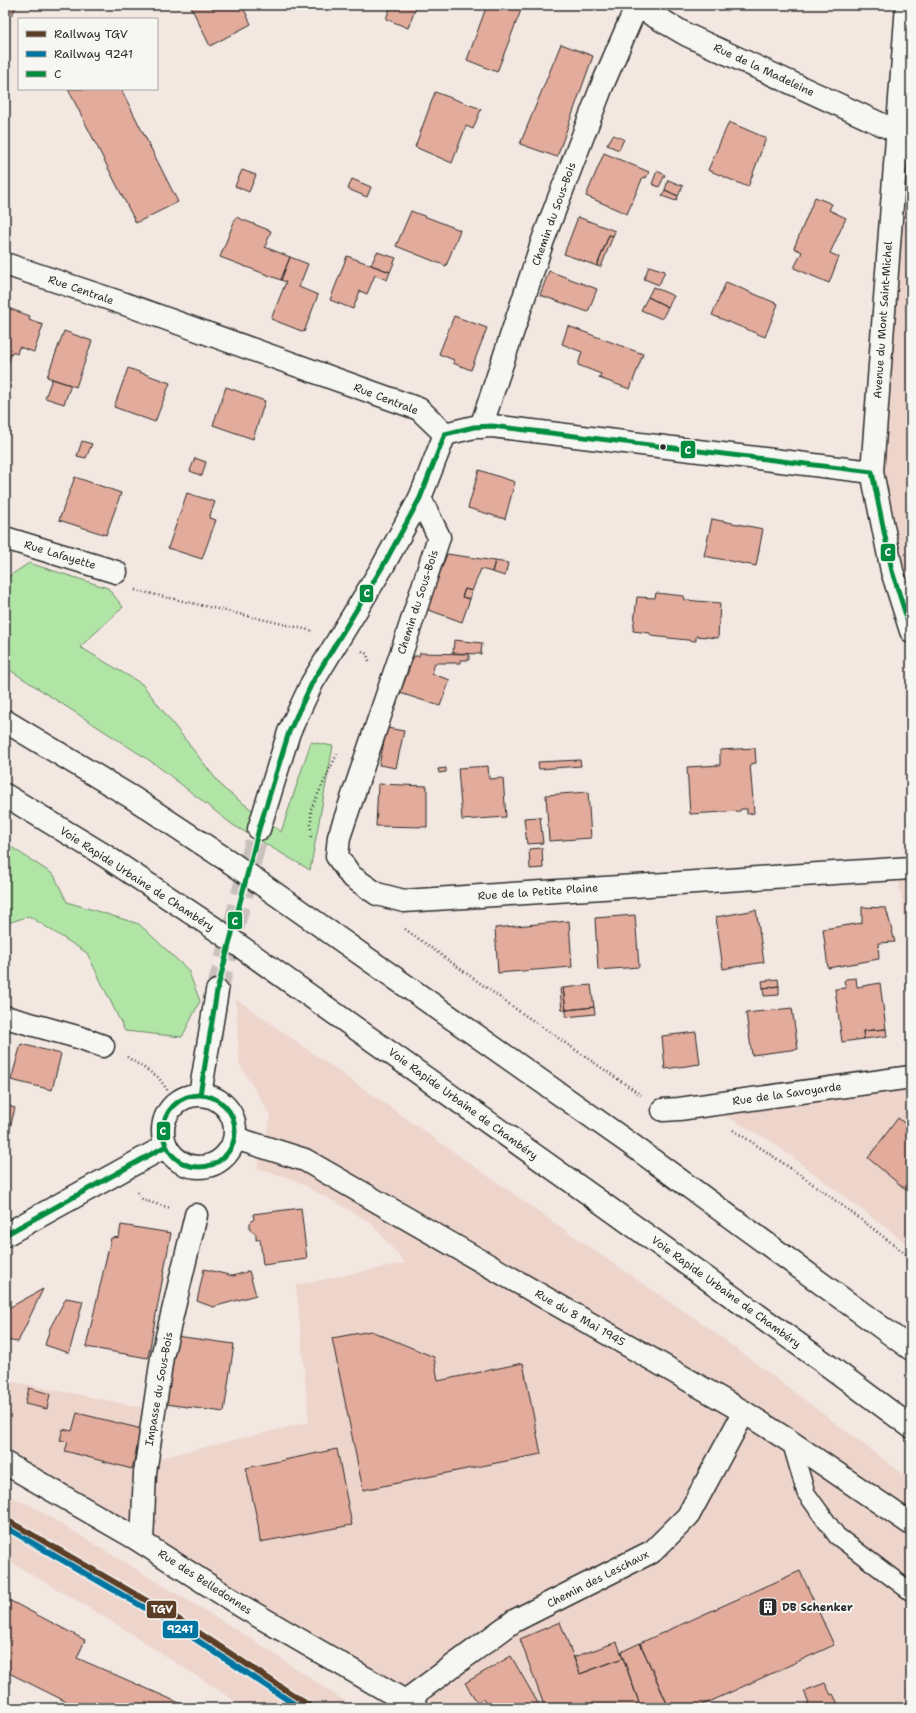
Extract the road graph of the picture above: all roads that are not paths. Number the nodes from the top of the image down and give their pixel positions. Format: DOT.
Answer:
graph roads {
  1 [pos="636,5"];
  2 [pos="907,5"];
  3 [pos="896,131"];
  4 [pos="5,264"];
  5 [pos="481,427"];
  6 [pos="445,434"];
  7 [pos="872,472"];
  8 [pos="420,498"];
  9 [pos="5,538"];
  10 [pos="116,572"];
  11 [pos="911,631"];
  12 [pos="384,708"];
  13 [pos="5,721"];
  14 [pos="5,795"];
  15 [pos="259,829"];
  16 [pos="911,868"];
  17 [pos="216,990"];
  18 [pos="5,1017"];
  19 [pos="103,1046"];
  20 [pos="911,1077"];
  21 [pos="200,1095"];
  22 [pos="663,1110"];
  23 [pos="235,1138"];
  24 [pos="166,1146"];
  25 [pos="196,1215"];
  26 [pos="5,1236"];
  27 [pos="911,1349"];
  28 [pos="744,1412"];
  29 [pos="911,1427"];
  30 [pos="791,1442"];
  31 [pos="5,1463"];
  32 [pos="911,1524"];
  33 [pos="142,1542"];
  34 [pos="911,1592"];
  35 [pos="411,1704"];
  1 -- 3 [label="main road, Rue de la Madeleine"];
  1 -- 5 [label="main road, Chemin du Sous-Bois"];
  2 -- 3 [label="main road, Avenue du Mont Saint-Michel"];
  3 -- 7 [label="main road, Avenue du Mont Saint-Michel"];
  4 -- 6 [label="main road, Rue Centrale"];
  5 -- 6 [label="main road"];
  5 -- 7 [label="main road"];
  6 -- 8 [label="main road"];
  7 -- 11 [label="main road, Avenue du Mont Saint-Michel"];
  8 -- 12 [label="main road, Chemin du Sous-Bois"];
  8 -- 15 [label="main road"];
  9 -- 10 [label="main road, Rue Lafayette"];
  12 -- 16 [label="main road, Rue de la Petite Plaine"];
  13 -- 27 [label="main road"];
  14 -- 29 [label="main road, Voie Rapide Urbaine de Chambéry"];
  17 -- 21 [label="main road"];
  18 -- 19 [label="main road"];
  20 -- 22 [label="main road, Rue de la Savoyarde"];
  21 -- 23 [label="main road"];
  21 -- 24 [label="main road"];
  23 -- 24 [label="main road"];
  23 -- 28 [label="main road, Rue du 8 Mai 1945"];
  24 -- 26 [label="main road"];
  25 -- 33 [label="main road, Impasse du Sous-Bois"];
  28 -- 30 [label="main road, Rue du 8 Mai 1945"];
  28 -- 35 [label="main road, Chemin des Leschaux"];
  30 -- 32 [label="main road, Rue du 8 Mai 1945"];
  30 -- 34 [label="lane"];
  31 -- 33 [label="main road, Rue des Belledonnes"];
  33 -- 35 [label="main road, Rue des Belledonnes"];
}
